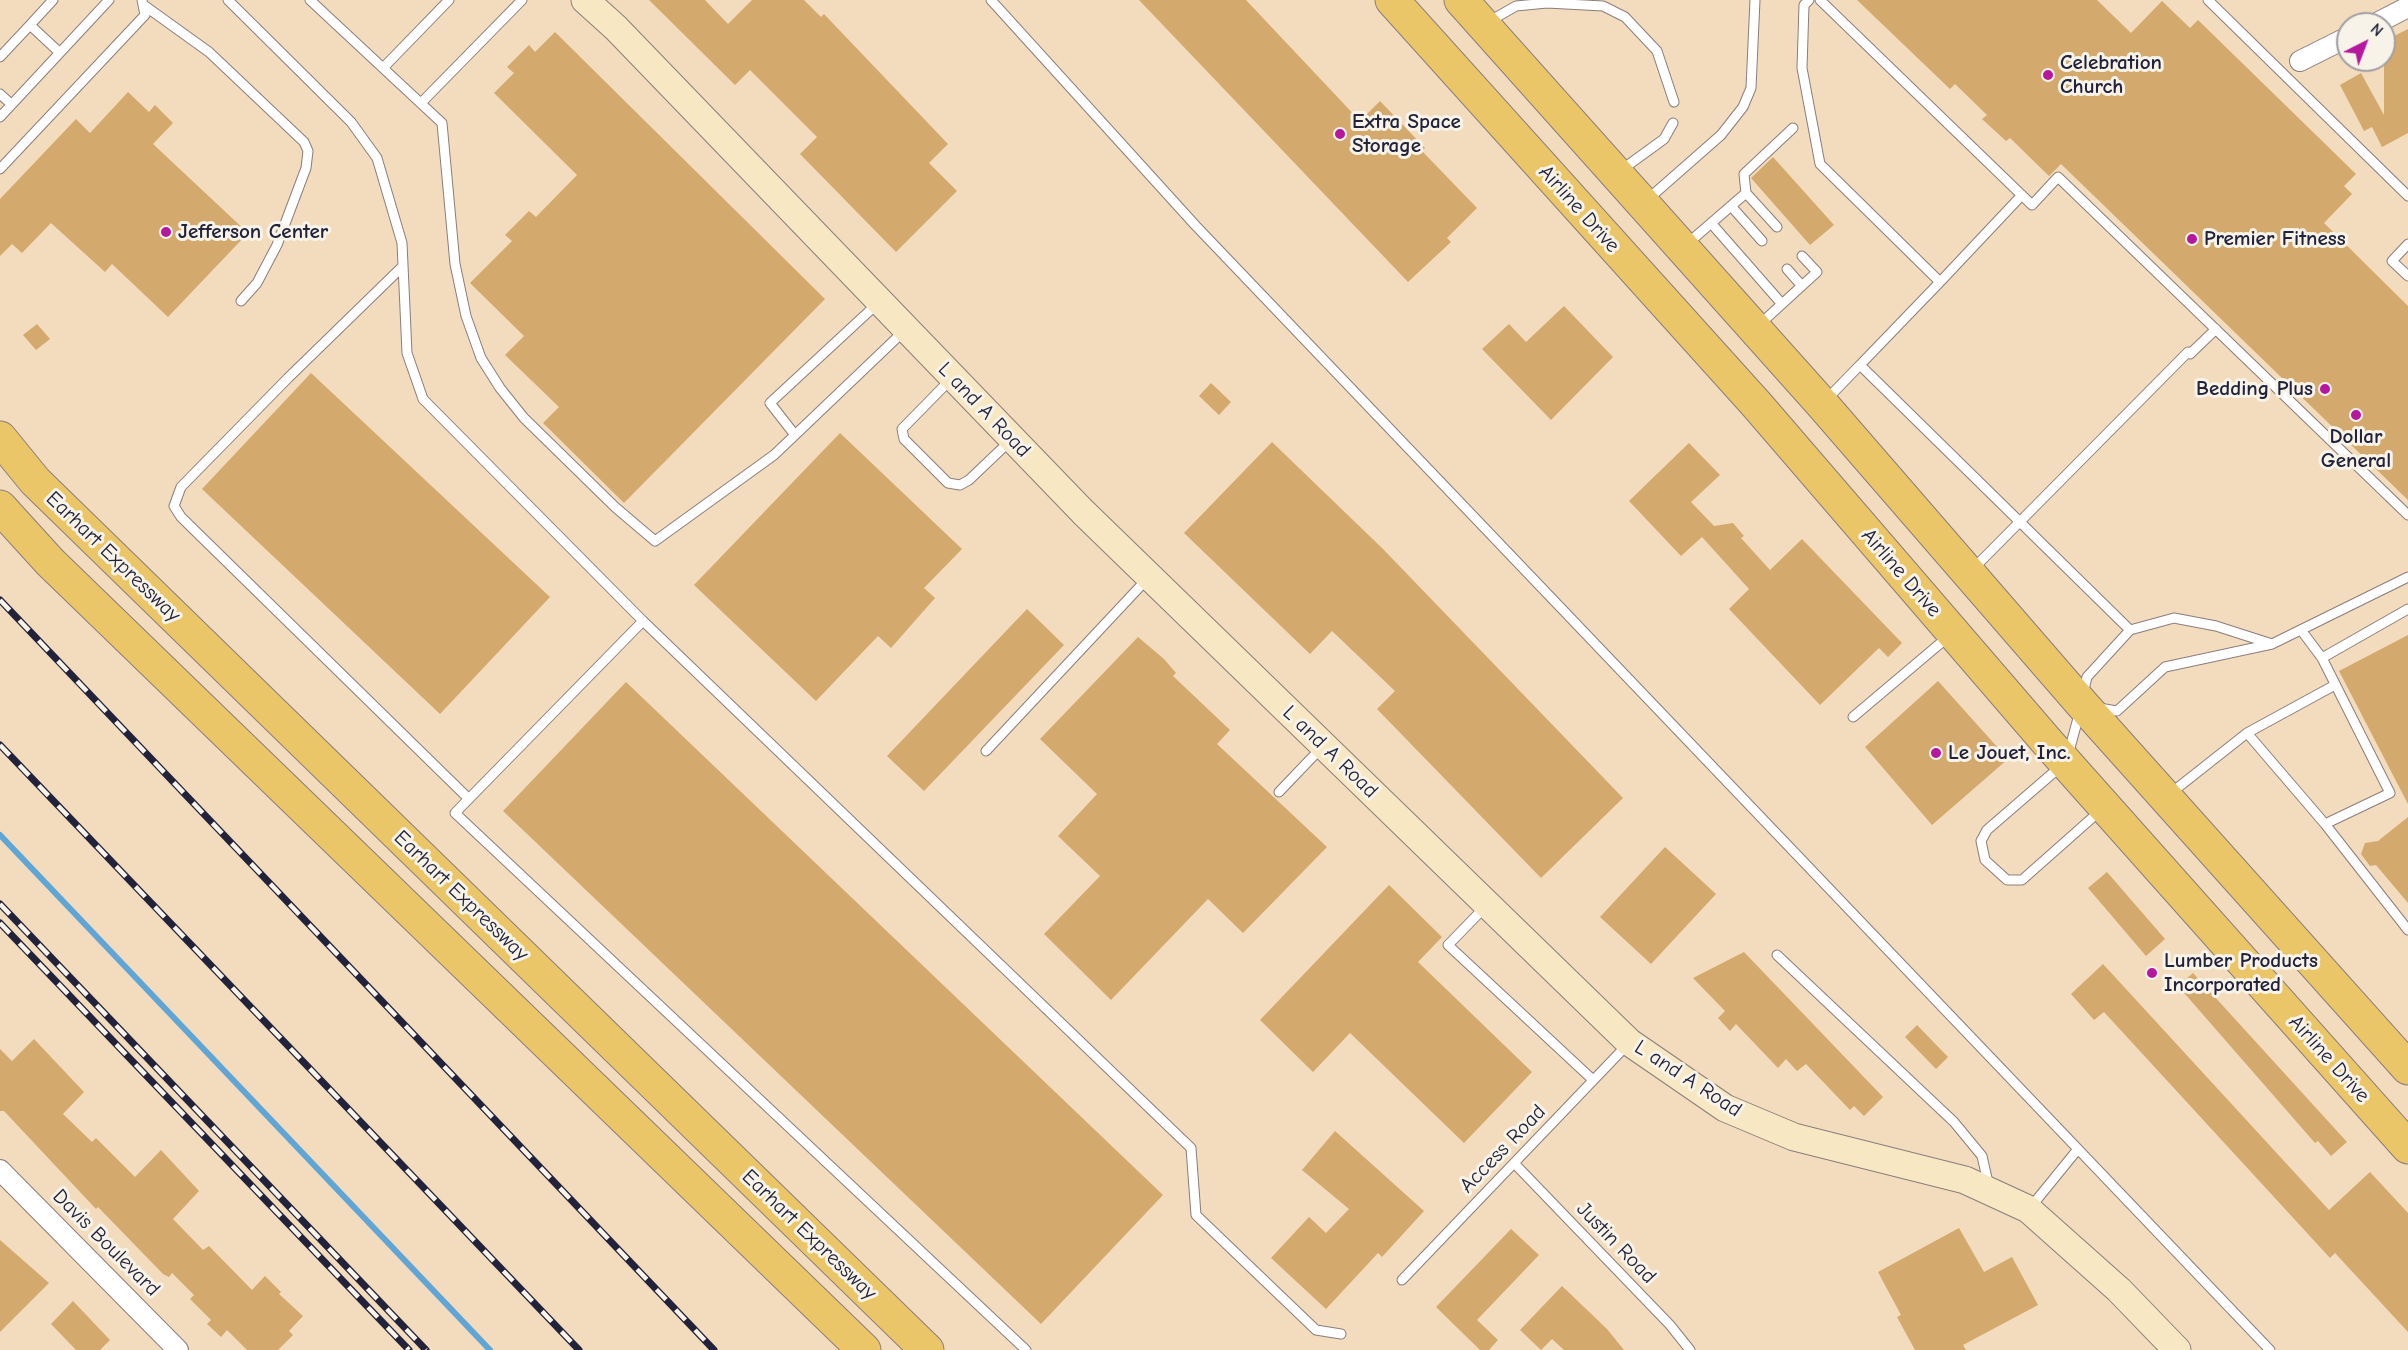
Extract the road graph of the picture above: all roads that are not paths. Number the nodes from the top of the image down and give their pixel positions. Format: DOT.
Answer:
graph roads {
  1 [pos="52,0"];
  2 [pos="109,0"];
  3 [pos="228,0"];
  4 [pos="310,0"];
  5 [pos="449,0"];
  6 [pos="522,0"];
  7 [pos="585,0"];
  8 [pos="991,0"];
  9 [pos="1392,0"];
  10 [pos="1461,0"];
  11 [pos="1755,0"];
  12 [pos="1820,0"];
  13 [pos="2208,0"];
  14 [pos="1806,2"];
  15 [pos="143,3"];
  16 [pos="30,25"];
  17 [pos="1484,25"];
  18 [pos="2336,43"];
  19 [pos="59,52"];
  20 [pos="0,57"];
  21 [pos="2300,61"];
  22 [pos="383,68"];
  23 [pos="0,94"];
  24 [pos="1674,102"];
  25 [pos="421,103"];
  26 [pos="11,105"];
  27 [pos="0,117"];
  28 [pos="1673,123"];
  29 [pos="1793,128"];
  30 [pos="0,169"];
  31 [pos="1616,173"];
  32 [pos="1746,193"];
  33 [pos="2022,195"];
  34 [pos="2408,196"];
  35 [pos="1643,204"];
  36 [pos="1731,206"];
  37 [pos="1711,223"];
  38 [pos="1776,227"];
  39 [pos="1762,240"];
  40 [pos="2408,244"];
  41 [pos="1690,256"];
  42 [pos="1802,256"];
  43 [pos="403,266"];
  44 [pos="1787,269"];
  45 [pos="2408,276"];
  46 [pos="1940,282"];
  47 [pos="1802,286"];
  48 [pos="1659,298"];
  49 [pos="241,301"];
  50 [pos="879,302"];
  51 [pos="1782,304"];
  52 [pos="1755,329"];
  53 [pos="2216,329"];
  54 [pos="906,330"];
  55 [pos="1860,365"];
  56 [pos="953,377"];
  57 [pos="1822,404"];
  58 [pos="795,435"];
  59 [pos="0,438"];
  60 [pos="1012,439"];
  61 [pos="0,507"];
  62 [pos="2408,515"];
  63 [pos="2022,522"];
  64 [pos="1970,573"];
  65 [pos="1149,576"];
  66 [pos="2408,577"];
  67 [pos="2408,609"];
  68 [pos="643,621"];
  69 [pos="2130,630"];
  70 [pos="2301,630"];
  71 [pos="1953,632"];
  72 [pos="2272,644"];
  73 [pos="2322,658"];
  74 [pos="2335,685"];
  75 [pos="2082,704"];
  76 [pos="1853,717"];
  77 [pos="2247,733"];
  78 [pos="1324,746"];
  79 [pos="986,751"];
  80 [pos="2066,762"];
  81 [pos="1279,792"];
  82 [pos="2166,797"];
  83 [pos="469,799"];
  84 [pos="2104,806"];
  85 [pos="2325,824"];
  86 [pos="1488,904"];
  87 [pos="2408,930"];
  88 [pos="1777,955"];
  89 [pos="1629,1042"];
  90 [pos="2408,1068"];
  91 [pos="1593,1080"];
  92 [pos="2408,1147"];
  93 [pos="2078,1149"];
  94 [pos="1514,1163"];
  95 [pos="0,1170"];
  96 [pos="1991,1192"];
  97 [pos="2028,1209"];
  98 [pos="1402,1280"];
  99 [pos="1341,1334"];
  100 [pos="178,1350"];
  101 [pos="864,1350"];
  102 [pos="927,1350"];
  103 [pos="1026,1350"];
  104 [pos="1690,1350"];
  105 [pos="2177,1350"];
  106 [pos="2270,1350"];
  1 -- 16 [label="lane"];
  2 -- 19 [label="lane"];
  3 -- 43 [label="lane"];
  4 -- 22 [label="lane"];
  5 -- 22 [label="lane"];
  6 -- 25 [label="lane"];
  7 -- 50 [label="street, L and A Road"];
  8 -- 93 [label="lane"];
  9 -- 48 [label="highway, Airline Drive"];
  10 -- 17 [label="highway"];
  11 -- 35 [label="lane"];
  12 -- 33 [label="lane"];
  13 -- 34 [label="lane"];
  14 -- 46 [label="lane"];
  15 -- 30 [label="lane"];
  15 -- 49 [label="lane"];
  16 -- 19 [label="lane"];
  16 -- 20 [label="lane"];
  17 -- 24 [label="lane"];
  17 -- 31 [label="highway"];
  18 -- 21 [label="street"];
  19 -- 26 [label="lane"];
  22 -- 25 [label="lane"];
  23 -- 26 [label="lane"];
  25 -- 58 [label="lane"];
  26 -- 27 [label="lane"];
  28 -- 31 [label="lane"];
  29 -- 32 [label="lane"];
  31 -- 35 [label="highway"];
  32 -- 36 [label="lane"];
  32 -- 38 [label="lane"];
  33 -- 46 [label="lane"];
  33 -- 53 [label="lane"];
  35 -- 41 [label="highway"];
  36 -- 37 [label="lane"];
  36 -- 39 [label="lane"];
  37 -- 41 [label="lane"];
  37 -- 51 [label="lane"];
  40 -- 45 [label="lane"];
  41 -- 48 [label="highway"];
  41 -- 52 [label="highway"];
  42 -- 47 [label="lane"];
  43 -- 68 [label="lane"];
  43 -- 83 [label="lane"];
  44 -- 47 [label="lane"];
  46 -- 55 [label="lane"];
  47 -- 51 [label="lane"];
  48 -- 71 [label="highway, Airline Drive"];
  50 -- 54 [label="street, L and A Road"];
  50 -- 58 [label="lane"];
  51 -- 52 [label="lane"];
  52 -- 57 [label="highway"];
  53 -- 62 [label="lane"];
  53 -- 63 [label="lane"];
  54 -- 56 [label="street, L and A Road"];
  54 -- 58 [label="lane"];
  55 -- 57 [label="lane"];
  55 -- 63 [label="lane"];
  56 -- 60 [label="street, L and A Road"];
  56 -- 60 [label="lane"];
  57 -- 64 [label="highway"];
  59 -- 102 [label="highway, Earhart Expressway"];
  60 -- 65 [label="street, L and A Road"];
  61 -- 101 [label="highway, Earhart Expressway"];
  63 -- 64 [label="lane"];
  63 -- 69 [label="lane"];
  64 -- 75 [label="highway"];
  65 -- 78 [label="street, L and A Road"];
  65 -- 79 [label="lane"];
  66 -- 70 [label="lane"];
  67 -- 73 [label="lane"];
  68 -- 83 [label="lane"];
  68 -- 99 [label="lane"];
  69 -- 72 [label="lane"];
  69 -- 75 [label="lane"];
  70 -- 72 [label="lane"];
  70 -- 73 [label="lane"];
  71 -- 76 [label="lane"];
  71 -- 80 [label="highway, Airline Drive"];
  72 -- 75 [label="lane"];
  73 -- 74 [label="lane"];
  74 -- 77 [label="lane"];
  74 -- 85 [label="lane"];
  75 -- 80 [label="lane"];
  75 -- 82 [label="highway"];
  77 -- 82 [label="lane"];
  77 -- 85 [label="lane"];
  78 -- 81 [label="lane"];
  78 -- 86 [label="street, L and A Road"];
  80 -- 84 [label="highway, Airline Drive"];
  80 -- 84 [label="lane"];
  82 -- 90 [label="highway"];
  83 -- 103 [label="lane"];
  84 -- 92 [label="highway, Airline Drive"];
  85 -- 87 [label="lane"];
  86 -- 89 [label="street, L and A Road"];
  86 -- 91 [label="lane"];
  88 -- 96 [label="lane"];
  89 -- 91 [label="lane, Access Road"];
  89 -- 96 [label="street, L and A Road"];
  91 -- 94 [label="lane, Access Road"];
  93 -- 97 [label="lane"];
  93 -- 106 [label="lane"];
  94 -- 98 [label="lane, Access Road"];
  94 -- 104 [label="lane, Justin Road"];
  95 -- 100 [label="street, Davis Boulevard"];
  96 -- 97 [label="street, L and A Road"];
  97 -- 105 [label="street, L and A Road"];
}
